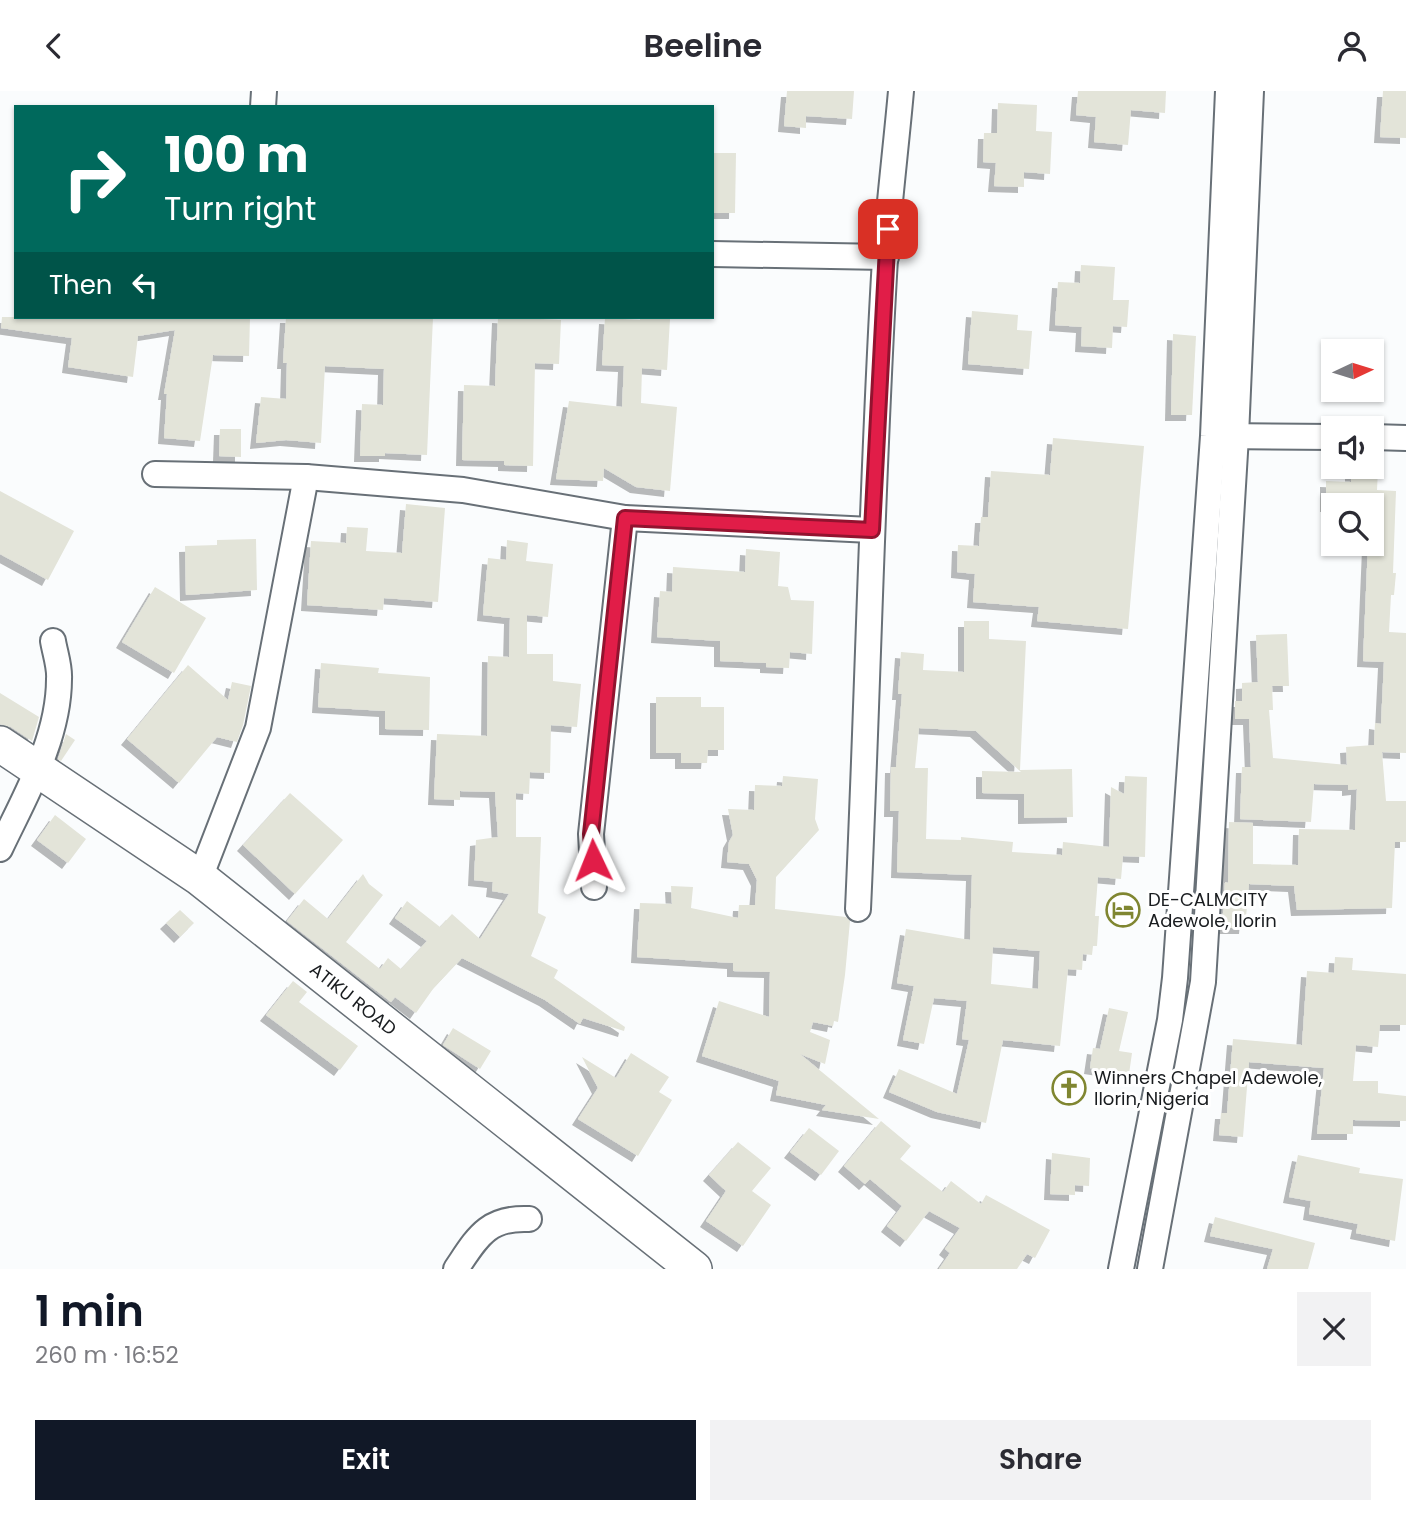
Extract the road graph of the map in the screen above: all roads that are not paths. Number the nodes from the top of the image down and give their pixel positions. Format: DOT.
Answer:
graph roads {
  1 [pos="901,91"];
  2 [pos="1228,91"];
  3 [pos="1251,91"];
  4 [pos="714,254"];
  5 [pos="886,257"];
  6 [pos="1224,436"];
  7 [pos="1321,437"];
  8 [pos="1384,437"];
  9 [pos="1406,438"];
  10 [pos="155,474"];
  11 [pos="306,477"];
  12 [pos="625,518"];
  13 [pos="872,530"];
  14 [pos="52,641"];
  15 [pos="0,744"];
  16 [pos="38,769"];
  17 [pos="0,849"];
  18 [pos="200,878"];
  19 [pos="594,887"];
  20 [pos="858,909"];
  21 [pos="529,1219"];
  22 [pos="456,1269"];
  23 [pos="694,1269"];
  24 [pos="1121,1269"];
  25 [pos="1150,1269"];
  1 -- 5 [label="street"];
  2 -- 6 [label="street"];
  3 -- 6 [label="street"];
  4 -- 5 [label="street"];
  5 -- 13 [label="street"];
  6 -- 7 [label="street"];
  6 -- 24 [label="street"];
  6 -- 25 [label="street"];
  8 -- 9 [label="street"];
  10 -- 11 [label="street"];
  11 -- 12 [label="street"];
  11 -- 18 [label="street"];
  12 -- 13 [label="street"];
  12 -- 19 [label="street"];
  13 -- 20 [label="street"];
  14 -- 16 [label="street"];
  15 -- 16 [label="street, ATIKU ROAD"];
  16 -- 17 [label="street"];
  16 -- 18 [label="street, ATIKU ROAD"];
  18 -- 23 [label="street, ATIKU ROAD"];
  21 -- 22 [label="street"];
}
